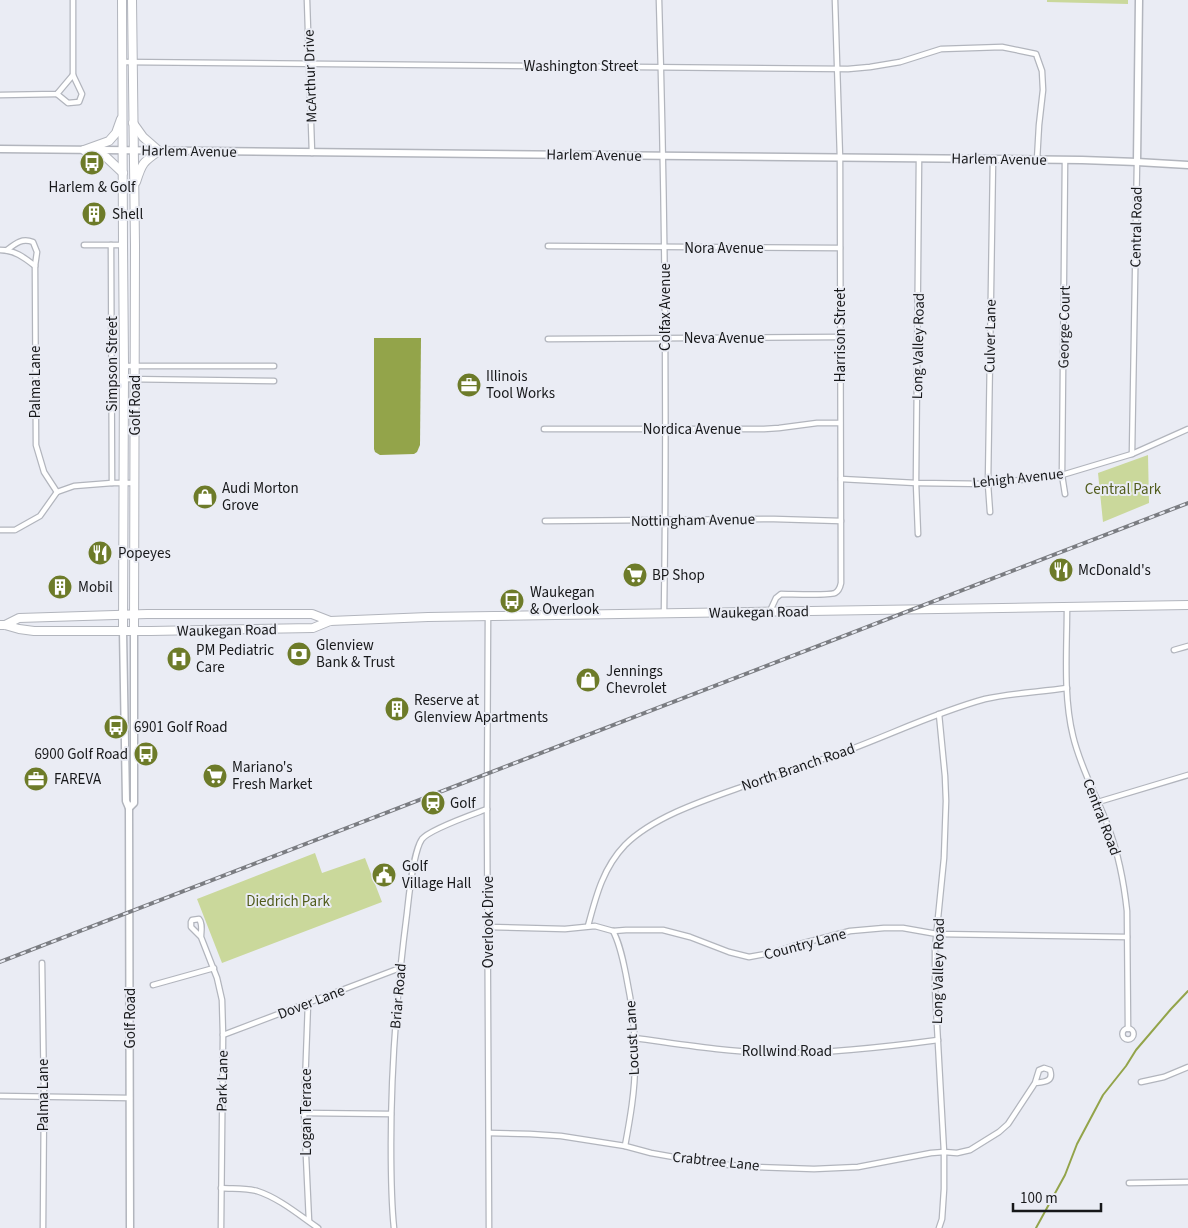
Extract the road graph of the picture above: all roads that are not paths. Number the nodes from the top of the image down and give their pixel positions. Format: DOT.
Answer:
graph roads {
  1 [pos="73,0"];
  2 [pos="122,0"];
  3 [pos="132,0"];
  4 [pos="308,0"];
  5 [pos="659,0"];
  6 [pos="835,0"];
  7 [pos="1139,0"];
  8 [pos="123,62"];
  9 [pos="133,62"];
  10 [pos="309,64"];
  11 [pos="661,67"];
  12 [pos="837,69"];
  13 [pos="73,75"];
  14 [pos="57,94"];
  15 [pos="0,95"];
  16 [pos="123,113"];
  17 [pos="133,124"];
  18 [pos="0,149"];
  19 [pos="84,150"];
  20 [pos="123,151"];
  21 [pos="134,151"];
  22 [pos="159,151"];
  23 [pos="312,153"];
  24 [pos="664,156"];
  25 [pos="840,158"];
  26 [pos="919,158"];
  27 [pos="993,159"];
  28 [pos="1037,160"];
  29 [pos="1065,160"];
  30 [pos="1137,162"];
  31 [pos="1188,166"];
  32 [pos="123,173"];
  33 [pos="134,188"];
  34 [pos="84,245"];
  35 [pos="112,245"];
  36 [pos="123,245"];
  37 [pos="548,246"];
  38 [pos="664,248"];
  39 [pos="840,248"];
  40 [pos="0,250"];
  41 [pos="7,250"];
  42 [pos="35,266"];
  43 [pos="665,338"];
  44 [pos="840,338"];
  45 [pos="548,339"];
  46 [pos="124,366"];
  47 [pos="135,366"];
  48 [pos="274,366"];
  49 [pos="124,379"];
  50 [pos="135,380"];
  51 [pos="274,381"];
  52 [pos="840,422"];
  53 [pos="665,429"];
  54 [pos="1188,429"];
  55 [pos="544,430"];
  56 [pos="1132,454"];
  57 [pos="1062,475"];
  58 [pos="840,479"];
  59 [pos="112,483"];
  60 [pos="124,483"];
  61 [pos="135,483"];
  62 [pos="916,483"];
  63 [pos="988,484"];
  64 [pos="57,492"];
  65 [pos="1065,494"];
  66 [pos="990,512"];
  67 [pos="665,520"];
  68 [pos="545,521"];
  69 [pos="841,521"];
  70 [pos="0,530"];
  71 [pos="918,534"];
  72 [pos="1188,605"];
  73 [pos="1067,607"];
  74 [pos="770,612"];
  75 [pos="664,613"];
  76 [pos="123,615"];
  77 [pos="134,615"];
  78 [pos="488,616"];
  79 [pos="330,621"];
  80 [pos="2,625"];
  81 [pos="123,631"];
  82 [pos="134,631"];
  83 [pos="1188,646"];
  84 [pos="1174,650"];
  85 [pos="1067,688"];
  86 [pos="940,714"];
  87 [pos="1188,775"];
  88 [pos="1098,802"];
  89 [pos="129,808"];
  90 [pos="487,809"];
  91 [pos="588,926"];
  92 [pos="488,927"];
  93 [pos="612,931"];
  94 [pos="937,934"];
  95 [pos="201,937"];
  96 [pos="1127,938"];
  97 [pos="42,963"];
  98 [pos="214,968"];
  99 [pos="400,968"];
  100 [pos="153,985"];
  101 [pos="308,1003"];
  102 [pos="1128,1029"];
  103 [pos="223,1035"];
  104 [pos="635,1038"];
  105 [pos="938,1040"];
  106 [pos="1188,1067"];
  107 [pos="1141,1082"];
  108 [pos="1035,1083"];
  109 [pos="0,1096"];
  110 [pos="44,1097"];
  111 [pos="130,1098"];
  112 [pos="304,1113"];
  113 [pos="391,1114"];
  114 [pos="489,1133"];
  115 [pos="625,1146"];
  116 [pos="944,1152"];
  117 [pos="1188,1182"];
  118 [pos="1129,1184"];
  119 [pos="221,1188"];
  120 [pos="309,1220"];
  121 [pos="43,1228"];
  122 [pos="130,1228"];
  123 [pos="220,1228"];
  124 [pos="318,1228"];
  125 [pos="394,1228"];
  126 [pos="489,1228"];
  127 [pos="939,1228"];
  1 -- 13 [label="street"];
  2 -- 8 [label="main road, Golf Road"];
  3 -- 9 [label="main road, Golf Road"];
  4 -- 10 [label="street, McArthur Drive"];
  5 -- 11 [label="street, Colfax Avenue"];
  6 -- 12 [label="street, Harrison Street"];
  7 -- 30 [label="main road, Central Road"];
  8 -- 9 [label="street, Washington Street"];
  8 -- 16 [label="main road, Golf Road"];
  9 -- 10 [label="street, Washington Street"];
  9 -- 17 [label="main road, Golf Road"];
  10 -- 11 [label="street, Washington Street"];
  10 -- 23 [label="street, McArthur Drive"];
  11 -- 12 [label="street, Washington Street"];
  11 -- 24 [label="street, Colfax Avenue"];
  12 -- 25 [label="street, Harrison Street"];
  12 -- 28 [label="street, Washington Street"];
  13 -- 14 [label="street"];
  13 -- 14 [label="street"];
  14 -- 15 [label="street"];
  16 -- 19 [label="main road"];
  16 -- 20 [label="main road, Golf Road"];
  17 -- 21 [label="main road, Golf Road"];
  17 -- 22 [label="main road"];
  18 -- 19 [label="main road, Harlem Avenue"];
  19 -- 20 [label="main road, Harlem Avenue"];
  19 -- 32 [label="main road"];
  20 -- 21 [label="main road, Harlem Avenue"];
  20 -- 32 [label="main road, Golf Road"];
  21 -- 22 [label="main road, Harlem Avenue"];
  21 -- 33 [label="main road, Golf Road"];
  22 -- 23 [label="main road, Harlem Avenue"];
  22 -- 33 [label="main road"];
  23 -- 24 [label="main road, Harlem Avenue"];
  24 -- 25 [label="main road, Harlem Avenue"];
  24 -- 38 [label="street, Colfax Avenue"];
  25 -- 26 [label="main road, Harlem Avenue"];
  25 -- 39 [label="street, Harrison Street"];
  26 -- 27 [label="main road, Harlem Avenue"];
  26 -- 62 [label="street, Long Valley Road"];
  27 -- 28 [label="main road, Harlem Avenue"];
  27 -- 63 [label="street, Culver Lane"];
  28 -- 29 [label="main road, Harlem Avenue"];
  29 -- 30 [label="main road, Harlem Avenue"];
  29 -- 57 [label="street, George Court"];
  30 -- 31 [label="main road, Harlem Avenue"];
  30 -- 56 [label="street, Central Road"];
  32 -- 36 [label="main road, Golf Road"];
  33 -- 47 [label="main road, Golf Road"];
  34 -- 35 [label="street"];
  35 -- 36 [label="street"];
  35 -- 59 [label="street, Simpson Street"];
  36 -- 46 [label="main road, Golf Road"];
  37 -- 38 [label="street, Nora Avenue"];
  38 -- 39 [label="street, Nora Avenue"];
  38 -- 43 [label="street, Colfax Avenue"];
  39 -- 44 [label="street, Harrison Street"];
  40 -- 41 [label="street"];
  41 -- 42 [label="street"];
  41 -- 42 [label="street, Palma Lane"];
  42 -- 64 [label="street, Palma Lane"];
  43 -- 44 [label="street, Neva Avenue"];
  43 -- 45 [label="street, Neva Avenue"];
  43 -- 53 [label="street, Colfax Avenue"];
  44 -- 52 [label="street, Harrison Street"];
  46 -- 47 [label="street"];
  46 -- 49 [label="main road, Golf Road"];
  47 -- 48 [label="street"];
  47 -- 50 [label="main road, Golf Road"];
  49 -- 50 [label="street"];
  49 -- 60 [label="main road, Golf Road"];
  50 -- 51 [label="street"];
  50 -- 61 [label="main road, Golf Road"];
  52 -- 53 [label="street, Nordica Avenue"];
  52 -- 58 [label="street, Harrison Street"];
  53 -- 55 [label="street, Nordica Avenue"];
  53 -- 67 [label="street, Colfax Avenue"];
  54 -- 56 [label="street, Lehigh Avenue"];
  56 -- 57 [label="street, Lehigh Avenue"];
  57 -- 63 [label="street, Lehigh Avenue"];
  57 -- 65 [label="street, George Court"];
  58 -- 62 [label="street, Lehigh Avenue"];
  58 -- 69 [label="street, Harrison Street"];
  59 -- 60 [label="street"];
  59 -- 64 [label="street"];
  60 -- 61 [label="street"];
  60 -- 76 [label="main road, Golf Road"];
  61 -- 77 [label="main road, Golf Road"];
  62 -- 63 [label="street, Lehigh Avenue"];
  62 -- 71 [label="street, Long Valley Road"];
  63 -- 66 [label="street, Culver Lane"];
  64 -- 70 [label="street"];
  67 -- 68 [label="street, Nottingham Avenue"];
  67 -- 69 [label="street, Nottingham Avenue"];
  67 -- 75 [label="street, Colfax Avenue"];
  69 -- 74 [label="street, Harrison Street"];
  72 -- 73 [label="main road, Waukegan Road"];
  73 -- 74 [label="main road, Waukegan Road"];
  73 -- 85 [label="street, Central Road"];
  74 -- 75 [label="main road, Waukegan Road"];
  75 -- 78 [label="main road, Waukegan Road"];
  76 -- 77 [label="main road, Waukegan Road"];
  76 -- 80 [label="main road, Waukegan Road"];
  76 -- 81 [label="main road, Golf Road"];
  77 -- 79 [label="main road, Waukegan Road"];
  77 -- 82 [label="main road, Golf Road"];
  78 -- 79 [label="main road, Waukegan Road"];
  78 -- 90 [label="street, Overlook Drive"];
  79 -- 82 [label="main road, Waukegan Road"];
  80 -- 81 [label="main road, Waukegan Road"];
  81 -- 82 [label="main road, Waukegan Road"];
  81 -- 89 [label="main road, Golf Road"];
  82 -- 89 [label="main road, Golf Road"];
  83 -- 84 [label="street"];
  85 -- 86 [label="street, North Branch Road"];
  85 -- 88 [label="street, Central Road"];
  86 -- 91 [label="street, North Branch Road"];
  86 -- 94 [label="street, Long Valley Road"];
  87 -- 88 [label="street"];
  88 -- 96 [label="street, Central Road"];
  89 -- 111 [label="main road, Golf Road"];
  90 -- 92 [label="street, Overlook Drive"];
  90 -- 99 [label="street, Briar Road"];
  91 -- 92 [label="street, Country Lane"];
  91 -- 93 [label="street, Country Lane"];
  92 -- 114 [label="street, Overlook Drive"];
  93 -- 94 [label="street, Country Lane"];
  93 -- 104 [label="street, Locust Lane"];
  94 -- 96 [label="street, Country Lane"];
  94 -- 105 [label="street, Long Valley Road"];
  95 -- 98 [label="street, Park Lane"];
  96 -- 102 [label="street, Central Road"];
  97 -- 110 [label="street, Palma Lane"];
  98 -- 100 [label="street"];
  98 -- 103 [label="street, Park Lane"];
  99 -- 101 [label="street, Dover Lane"];
  99 -- 113 [label="street, Briar Road"];
  101 -- 103 [label="street, Dover Lane"];
  101 -- 112 [label="street, Logan Terrace"];
  103 -- 119 [label="street, Park Lane"];
  104 -- 105 [label="street, Rollwind Road"];
  104 -- 115 [label="street, Locust Lane"];
  105 -- 116 [label="street, Long Valley Road"];
  106 -- 107 [label="street"];
  108 -- 116 [label="street, Crabtree Lane"];
  109 -- 110 [label="street"];
  110 -- 111 [label="street"];
  110 -- 121 [label="street, Palma Lane"];
  111 -- 122 [label="main road, Golf Road"];
  112 -- 113 [label="street"];
  112 -- 120 [label="street, Logan Terrace"];
  113 -- 125 [label="street, Briar Road"];
  114 -- 115 [label="street, Crabtree Lane"];
  114 -- 126 [label="street, Overlook Drive"];
  115 -- 116 [label="street, Crabtree Lane"];
  116 -- 127 [label="street, Long Valley Road"];
  117 -- 118 [label="street"];
  119 -- 120 [label="street"];
  119 -- 123 [label="street, Park Lane"];
  120 -- 124 [label="street"];
}
